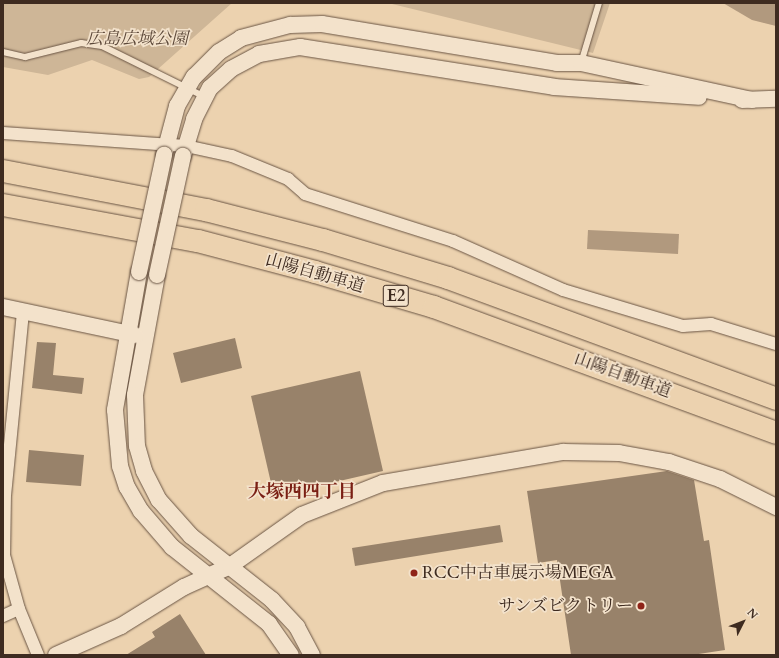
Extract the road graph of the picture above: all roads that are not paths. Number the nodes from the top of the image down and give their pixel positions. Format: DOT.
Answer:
graph roads {
  1 [pos="599,3"];
  2 [pos="3,52"];
  3 [pos="581,62"];
  4 [pos="186,89"];
  5 [pos="205,97"];
  6 [pos="776,99"];
  7 [pos="752,100"];
  8 [pos="3,134"];
  9 [pos="166,150"];
  10 [pos="185,151"];
  11 [pos="3,171"];
  12 [pos="3,205"];
  13 [pos="3,307"];
  14 [pos="23,312"];
  15 [pos="126,334"];
  16 [pos="145,337"];
  17 [pos="776,344"];
  18 [pos="776,399"];
  19 [pos="776,433"];
  20 [pos="4,494"];
  21 [pos="776,507"];
  22 [pos="3,556"];
  23 [pos="230,566"];
  24 [pos="209,576"];
  25 [pos="19,609"];
  26 [pos="3,616"];
  27 [pos="38,655"];
  28 [pos="56,655"];
  29 [pos="291,655"];
  30 [pos="312,655"];
  1 -- 3 [label="lane"];
  2 -- 4 [label="lane"];
  3 -- 4 [label="street"];
  3 -- 7 [label="street"];
  4 -- 5 [label="lane"];
  4 -- 9 [label="street"];
  5 -- 7 [label="street"];
  5 -- 10 [label="street"];
  6 -- 7 [label="street"];
  8 -- 9 [label="street"];
  9 -- 10 [label="street"];
  9 -- 15 [label="street, bridge"];
  10 -- 16 [label="street, bridge"];
  10 -- 17 [label="street"];
  11 -- 18 [label="highway, 山陽自動車道 / E2"];
  12 -- 19 [label="highway, 山陽自動車道 / E2"];
  13 -- 14 [label="street"];
  14 -- 15 [label="street"];
  14 -- 20 [label="street"];
  15 -- 16 [label="street"];
  15 -- 24 [label="street"];
  16 -- 23 [label="street"];
  20 -- 22 [label="street"];
  21 -- 23 [label="street"];
  22 -- 25 [label="street"];
  23 -- 24 [label="street"];
  23 -- 30 [label="street"];
  24 -- 28 [label="street"];
  24 -- 29 [label="street"];
  25 -- 26 [label="street"];
  25 -- 27 [label="street"];
}
